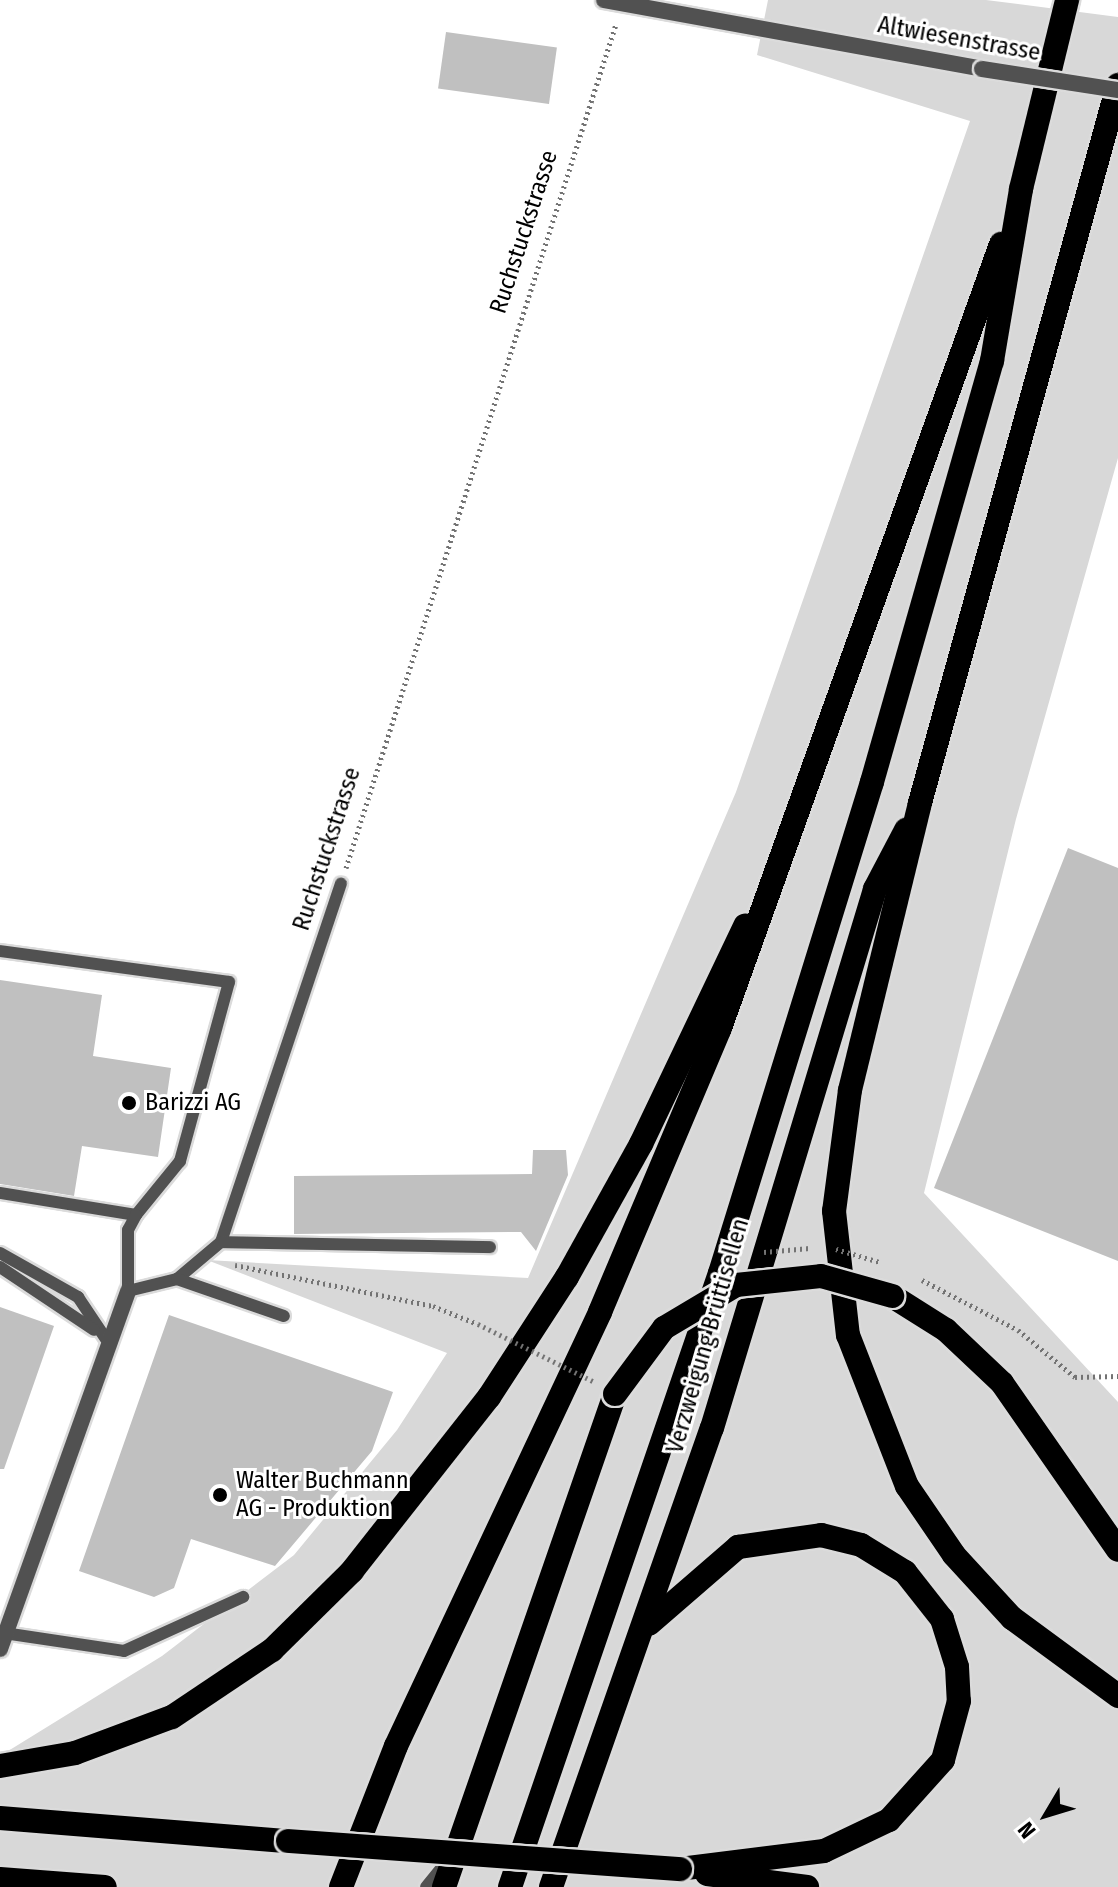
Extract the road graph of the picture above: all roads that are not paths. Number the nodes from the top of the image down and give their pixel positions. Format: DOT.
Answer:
graph roads {
  1 [pos="1067,0"];
  2 [pos="610,1"];
  3 [pos="1118,88"];
  4 [pos="1021,189"];
  5 [pos="920,803"];
  6 [pos="768,881"];
  7 [pos="341,884"];
  8 [pos="0,951"];
  9 [pos="0,1193"];
  10 [pos="136,1215"];
  11 [pos="221,1242"];
  12 [pos="490,1247"];
  13 [pos="0,1253"];
  14 [pos="0,1267"];
  15 [pos="177,1279"];
  16 [pos="128,1291"];
  17 [pos="284,1316"];
  18 [pos="106,1339"];
  19 [pos="1118,1550"];
  20 [pos="243,1597"];
  21 [pos="643,1629"];
  22 [pos="2,1641"];
  23 [pos="1118,1696"];
  24 [pos="0,1766"];
  25 [pos="10,1819"];
  26 [pos="458,1846"];
  27 [pos="680,1869"];
  28 [pos="2,1879"];
  29 [pos="105,1887"];
  30 [pos="341,1887"];
  31 [pos="426,1887"];
  32 [pos="444,1887"];
  33 [pos="510,1887"];
  34 [pos="551,1887"];
  35 [pos="807,1887"];
  1 -- 4 [label="highway"];
  2 -- 3 [label="street, Altwiesenstrasse, bridge"];
  3 -- 5 [label="highway"];
  4 -- 6 [label="highway"];
  4 -- 33 [label="highway"];
  5 -- 21 [label="highway, Verzweigung Brüttisellen"];
  5 -- 23 [label="highway"];
  6 -- 24 [label="highway"];
  6 -- 30 [label="highway"];
  7 -- 11 [label="lane, Ruchstuckstrasse"];
  8 -- 10 [label="lane"];
  9 -- 10 [label="lane"];
  10 -- 16 [label="lane"];
  11 -- 12 [label="lane"];
  11 -- 15 [label="lane, Ruchstuckstrasse"];
  13 -- 18 [label="lane"];
  14 -- 18 [label="lane"];
  15 -- 16 [label="lane, Ruchstuckstrasse"];
  15 -- 17 [label="lane"];
  16 -- 18 [label="street"];
  18 -- 22 [label="street"];
  19 -- 26 [label="highway, bridge"];
  20 -- 22 [label="lane"];
  21 -- 27 [label="highway"];
  21 -- 34 [label="highway, Verzweigung Brüttisellen"];
  25 -- 27 [label="highway, bridge"];
  26 -- 31 [label="lane"];
  26 -- 32 [label="highway"];
  27 -- 35 [label="highway"];
  28 -- 29 [label="highway"];
}
